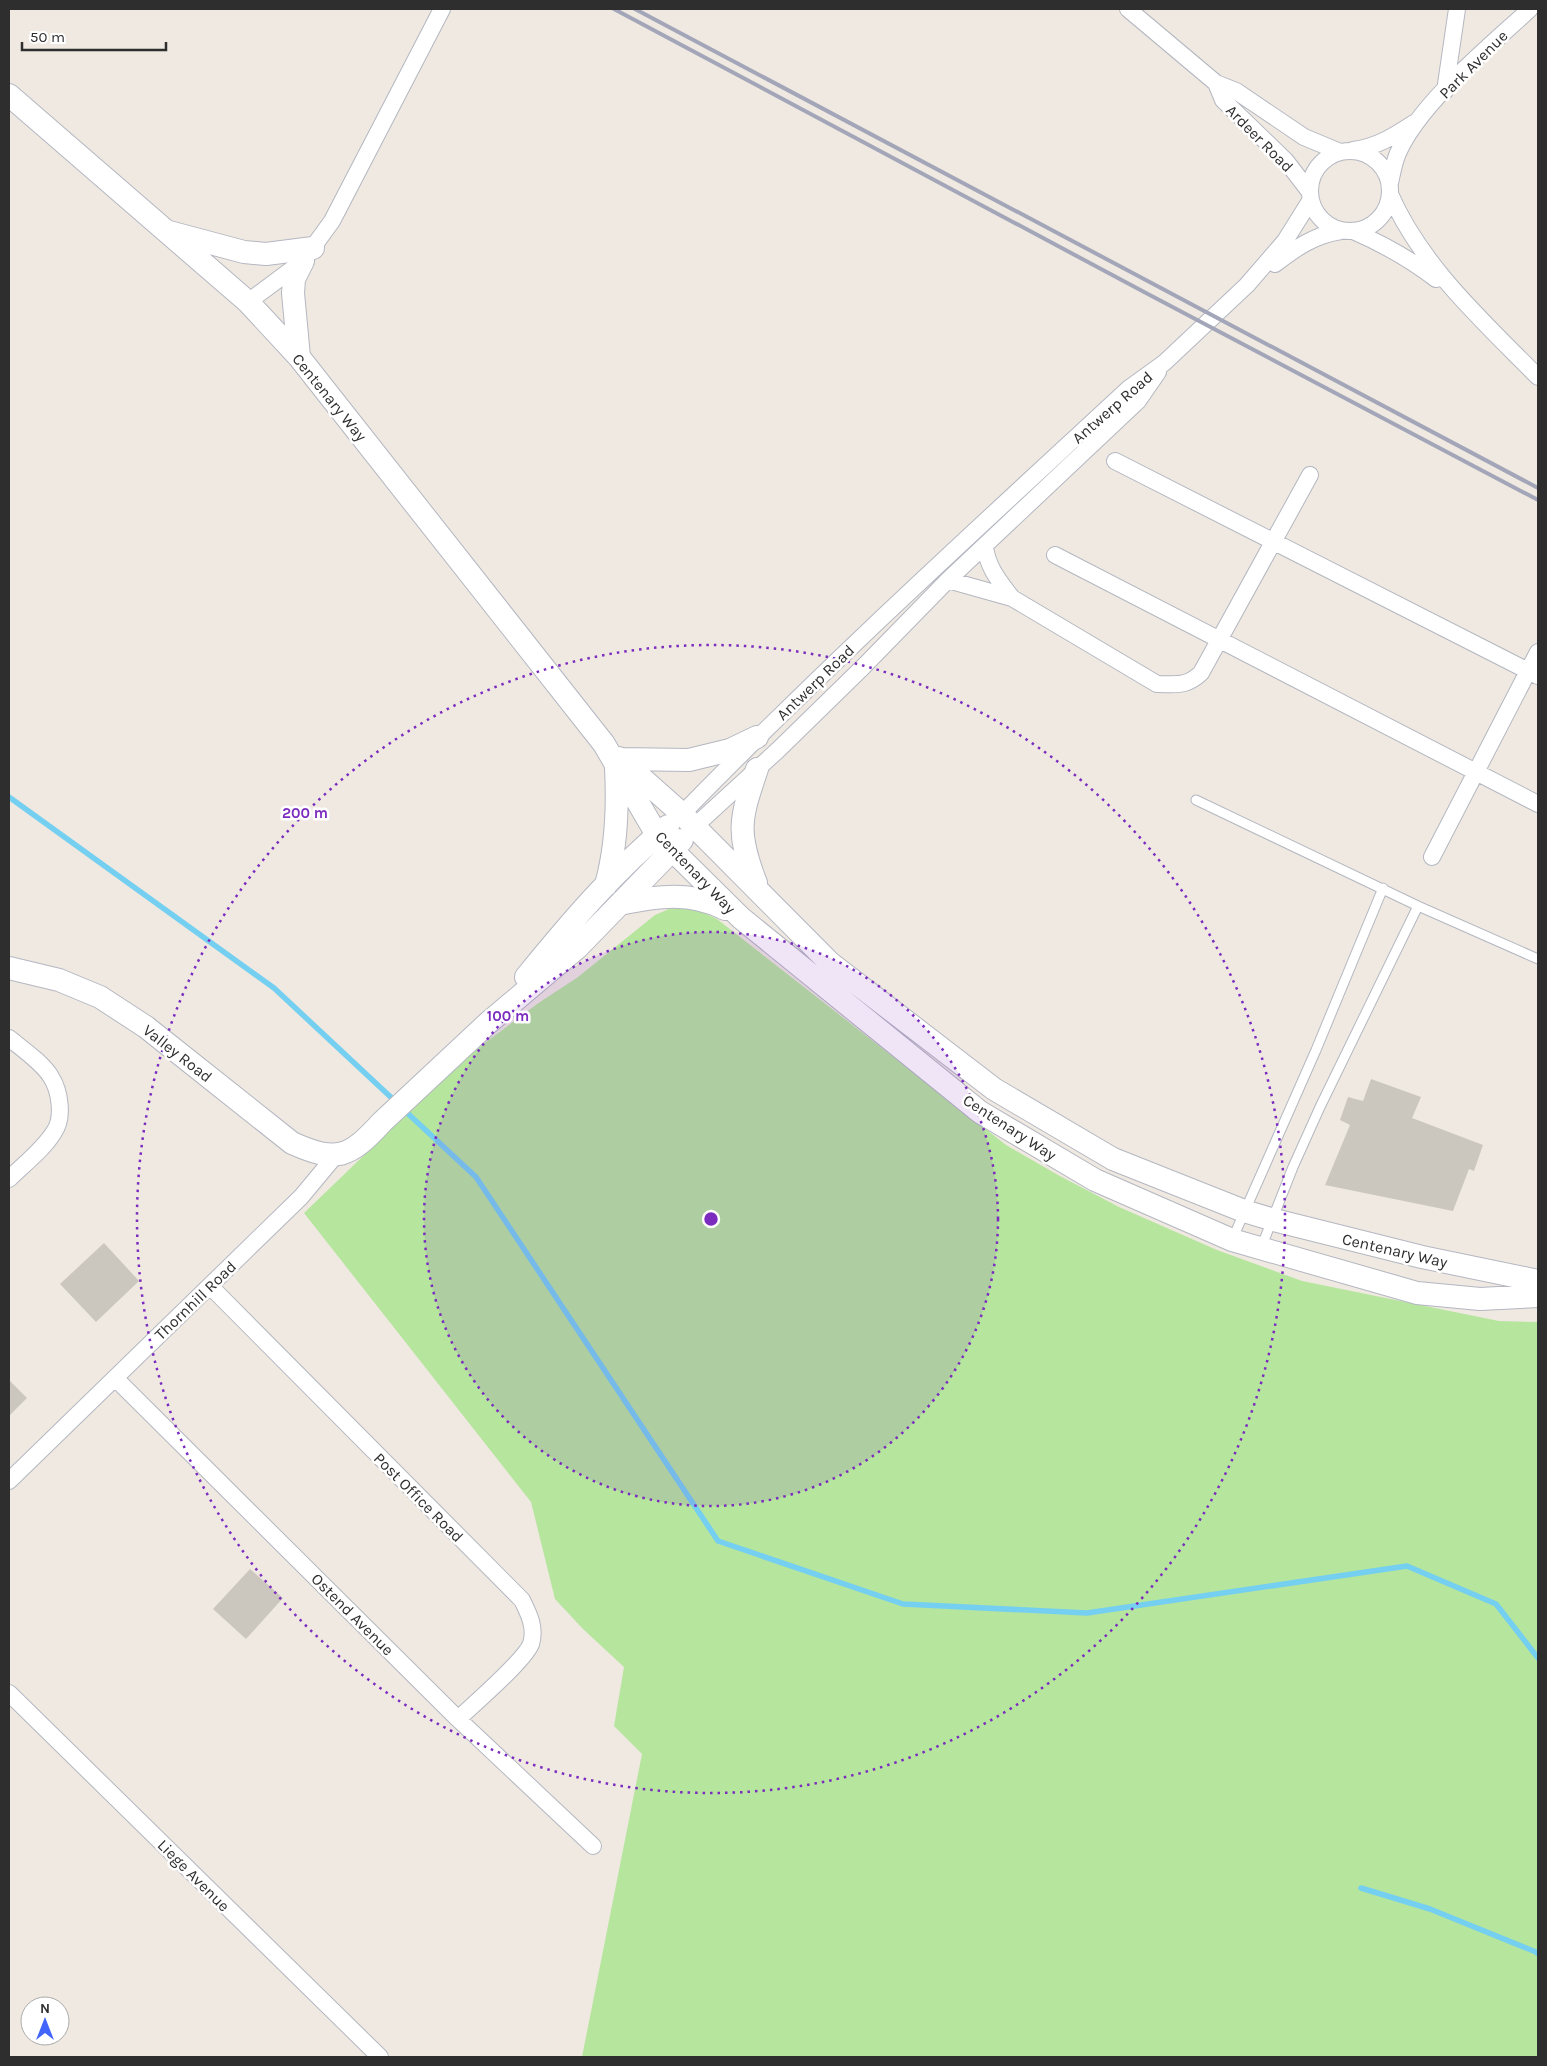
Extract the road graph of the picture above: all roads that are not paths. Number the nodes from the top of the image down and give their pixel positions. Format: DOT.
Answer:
graph roads {
  1 [pos="442,9"];
  2 [pos="1128,9"];
  3 [pos="1457,9"];
  4 [pos="1530,9"];
  5 [pos="1216,83"];
  6 [pos="1445,90"];
  7 [pos="9,95"];
  8 [pos="1418,121"];
  9 [pos="1345,151"];
  10 [pos="1390,189"];
  11 [pos="1310,196"];
  12 [pos="164,230"];
  13 [pos="1347,231"];
  14 [pos="308,255"];
  15 [pos="1247,285"];
  16 [pos="1456,294"];
  17 [pos="248,302"];
  18 [pos="299,357"];
  19 [pos="1164,364"];
  20 [pos="1538,377"];
  21 [pos="1115,461"];
  22 [pos="1310,475"];
  23 [pos="1272,541"];
  24 [pos="985,546"];
  25 [pos="1055,555"];
  26 [pos="948,580"];
  27 [pos="1012,598"];
  28 [pos="1218,640"];
  29 [pos="1538,652"];
  30 [pos="1533,674"];
  31 [pos="757,737"];
  32 [pos="613,756"];
  33 [pos="758,769"];
  34 [pos="1475,772"];
  35 [pos="1196,800"];
  36 [pos="1538,804"];
  37 [pos="688,821"];
  38 [pos="664,843"];
  39 [pos="1432,857"];
  40 [pos="605,886"];
  41 [pos="1383,888"];
  42 [pos="759,891"];
  43 [pos="620,904"];
  44 [pos="1418,906"];
  45 [pos="741,918"];
  46 [pos="1538,959"];
  47 [pos="9,968"];
  48 [pos="488,1022"];
  49 [pos="9,1038"];
  50 [pos="382,1122"];
  51 [pos="336,1155"];
  52 [pos="9,1179"];
  53 [pos="1244,1211"];
  54 [pos="1274,1220"];
  55 [pos="1232,1240"];
  56 [pos="1260,1249"];
  57 [pos="1538,1281"];
  58 [pos="210,1286"];
  59 [pos="1538,1296"];
  60 [pos="115,1378"];
  61 [pos="9,1481"];
  62 [pos="9,1693"];
  63 [pos="458,1719"];
  64 [pos="593,1846"];
  65 [pos="380,2057"];
  1 -- 14 [label="street"];
  2 -- 5 [label="street, Ardeer Road"];
  3 -- 6 [label="street"];
  4 -- 6 [label="street, Park Avenue"];
  5 -- 9 [label="street, Ardeer Road"];
  5 -- 11 [label="street, Ardeer Road"];
  6 -- 8 [label="street, Park Avenue"];
  7 -- 12 [label="main road, Centenary Way"];
  8 -- 9 [label="street, Park Avenue"];
  8 -- 10 [label="street, Park Avenue"];
  9 -- 10 [label="street"];
  9 -- 11 [label="street"];
  10 -- 13 [label="street"];
  10 -- 16 [label="street"];
  11 -- 13 [label="street"];
  11 -- 15 [label="street, Antwerp Road"];
  12 -- 14 [label="main road"];
  12 -- 17 [label="main road, Centenary Way"];
  13 -- 15 [label="street, Antwerp Road"];
  13 -- 16 [label="street"];
  14 -- 17 [label="street"];
  14 -- 18 [label="main road"];
  15 -- 19 [label="street, Antwerp Road"];
  16 -- 20 [label="street"];
  17 -- 18 [label="main road, Centenary Way"];
  18 -- 32 [label="main road, Centenary Way"];
  19 -- 24 [label="street, Antwerp Road"];
  19 -- 31 [label="street, Antwerp Road"];
  21 -- 23 [label="street"];
  22 -- 23 [label="street"];
  23 -- 28 [label="street"];
  23 -- 30 [label="street"];
  24 -- 26 [label="street, Antwerp Road"];
  24 -- 27 [label="street"];
  25 -- 28 [label="street"];
  26 -- 27 [label="street"];
  26 -- 33 [label="street, Antwerp Road"];
  27 -- 28 [label="street"];
  28 -- 34 [label="street"];
  29 -- 30 [label="street"];
  30 -- 34 [label="street"];
  31 -- 32 [label="main road"];
  31 -- 37 [label="street, Antwerp Road"];
  32 -- 37 [label="main road, Centenary Way"];
  32 -- 38 [label="main road, Centenary Way"];
  32 -- 40 [label="main road"];
  33 -- 37 [label="street, Antwerp Road"];
  33 -- 42 [label="main road"];
  34 -- 36 [label="street"];
  34 -- 39 [label="street"];
  35 -- 41 [label="lane"];
  37 -- 38 [label="main road, Antwerp Road"];
  37 -- 42 [label="main road, Centenary Way"];
  38 -- 40 [label="main road, Antwerp Road"];
  38 -- 43 [label="main road, Antwerp Road"];
  38 -- 45 [label="main road, Centenary Way"];
  40 -- 48 [label="main road, Antwerp Road"];
  41 -- 44 [label="lane"];
  41 -- 53 [label="lane"];
  42 -- 53 [label="main road, Centenary Way"];
  43 -- 45 [label="main road"];
  43 -- 48 [label="main road, Antwerp Road"];
  44 -- 46 [label="lane"];
  44 -- 54 [label="lane"];
  45 -- 55 [label="main road, Centenary Way"];
  47 -- 51 [label="main road, Valley Road"];
  48 -- 50 [label="main road, Antwerp Road"];
  49 -- 52 [label="street"];
  50 -- 51 [label="main road, Thornhill Road"];
  51 -- 58 [label="street, Thornhill Road"];
  53 -- 54 [label="main road, Centenary Way"];
  53 -- 55 [label="lane"];
  54 -- 56 [label="lane"];
  54 -- 57 [label="main road, Centenary Way"];
  55 -- 56 [label="main road, Centenary Way"];
  56 -- 59 [label="main road, Centenary Way"];
  58 -- 60 [label="street, Thornhill Road"];
  58 -- 63 [label="street, Post Office Road"];
  60 -- 61 [label="street, Thornhill Road"];
  60 -- 63 [label="street, Ostend Avenue"];
  62 -- 65 [label="street, Liege Avenue"];
  63 -- 64 [label="street, Ostend Avenue"];
}
